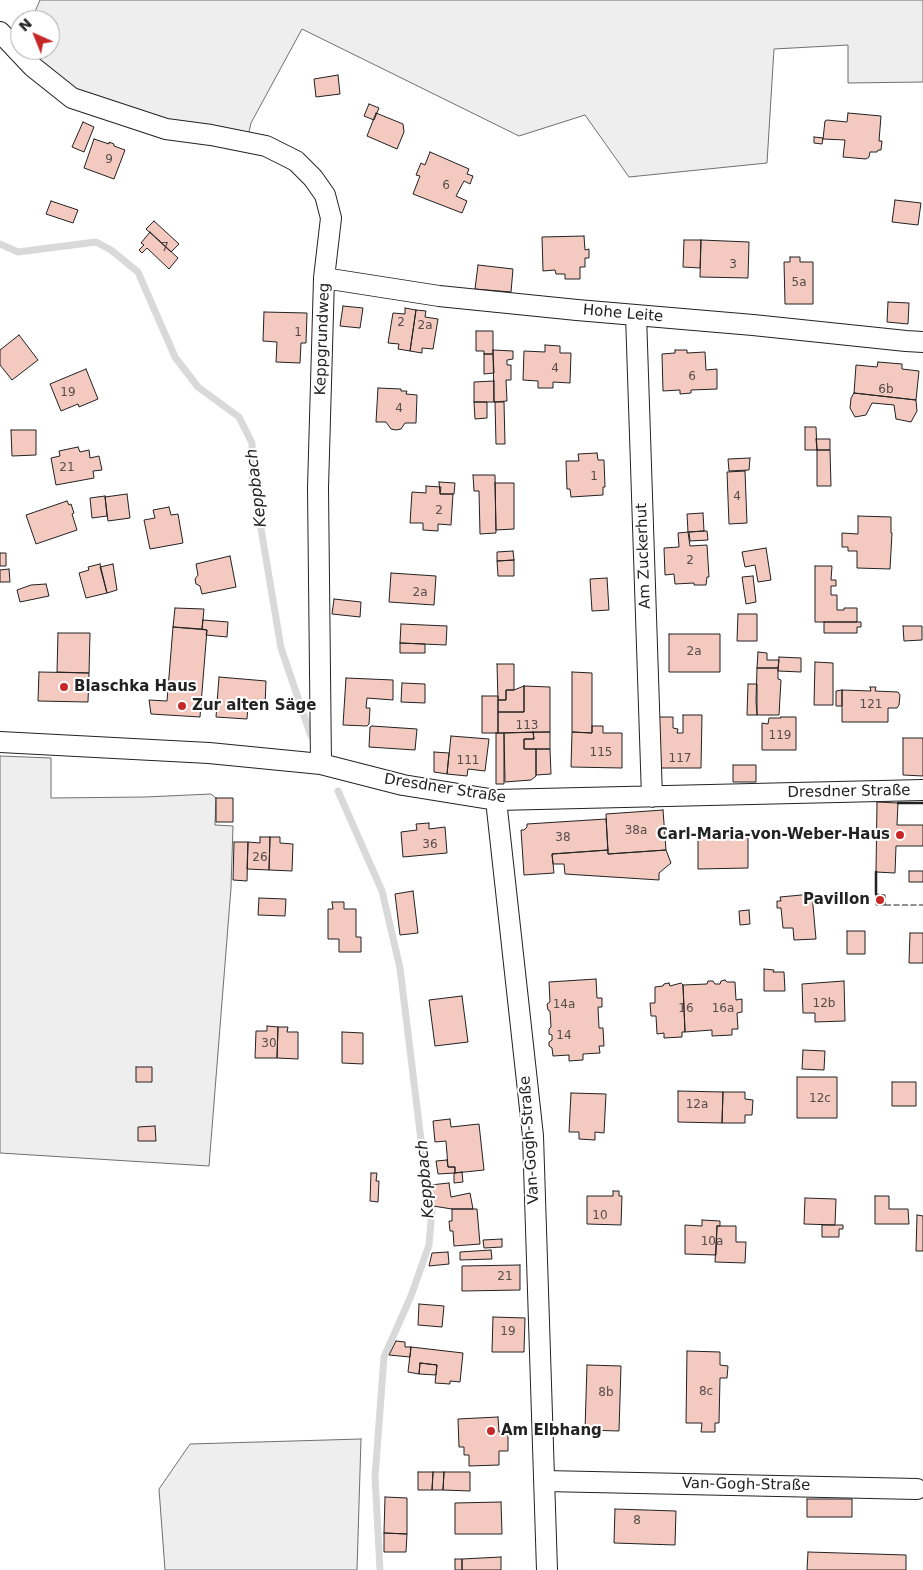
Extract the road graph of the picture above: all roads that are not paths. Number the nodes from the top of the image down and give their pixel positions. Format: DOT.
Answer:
graph roads {
  1 [pos="0,32"];
  2 [pos="324,278"];
  3 [pos="636,315"];
  4 [pos="923,342"];
  5 [pos="0,742"];
  6 [pos="321,764"];
  7 [pos="923,790"];
  8 [pos="652,796"];
  9 [pos="496,800"];
  10 [pos="544,1480"];
  11 [pos="917,1490"];
  12 [pos="547,1570"];
  1 -- 2 [label="street, Keppgrundweg"];
  2 -- 3 [label="street, Hohe Leite"];
  2 -- 6 [label="street, Keppgrundweg"];
  3 -- 4 [label="street, Hohe Leite"];
  3 -- 8 [label="street, Am Zuckerhut"];
  5 -- 6 [label="street, Dresdner Straße"];
  6 -- 9 [label="street, Dresdner Straße"];
  7 -- 8 [label="street, Dresdner Straße"];
  8 -- 9 [label="street, Dresdner Straße"];
  9 -- 10 [label="street, Van-Gogh-Straße"];
  10 -- 11 [label="street, Van-Gogh-Straße"];
  10 -- 12 [label="street, Van-Gogh-Straße"];
}
